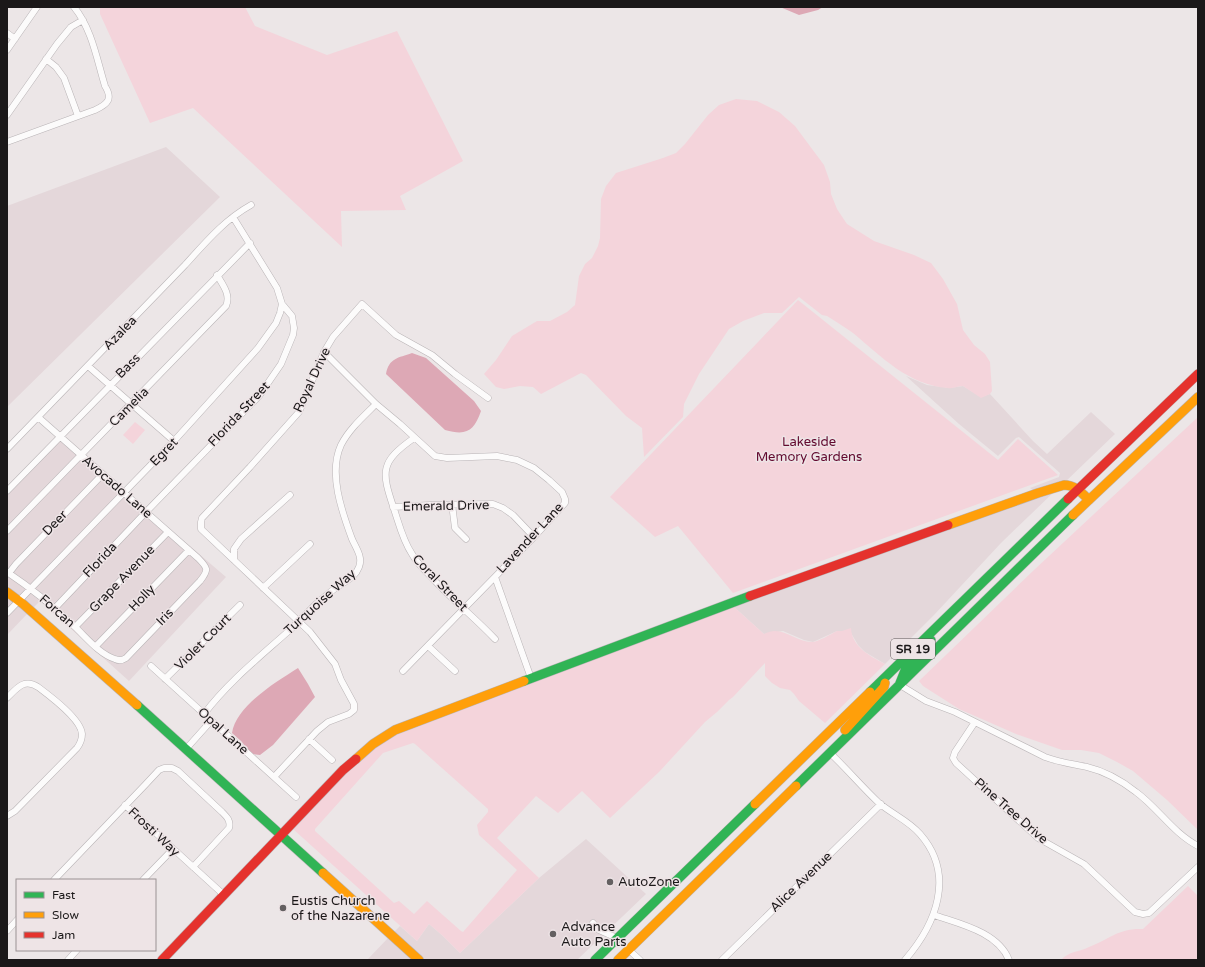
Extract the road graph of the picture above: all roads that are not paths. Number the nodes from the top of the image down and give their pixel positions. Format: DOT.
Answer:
graph roads {
  1 [pos="37,7"];
  2 [pos="74,7"];
  3 [pos="83,20"];
  4 [pos="7,33"];
  5 [pos="15,39"];
  6 [pos="7,50"];
  7 [pos="46,59"];
  8 [pos="7,115"];
  9 [pos="78,116"];
  10 [pos="7,142"];
  11 [pos="251,205"];
  12 [pos="233,217"];
  13 [pos="250,243"];
  14 [pos="217,275"];
  15 [pos="282,304"];
  16 [pos="324,352"];
  17 [pos="88,366"];
  18 [pos="1198,374"];
  19 [pos="109,385"];
  20 [pos="1198,397"];
  21 [pos="488,398"];
  22 [pos="131,404"];
  23 [pos="376,404"];
  24 [pos="38,417"];
  25 [pos="59,436"];
  26 [pos="414,438"];
  27 [pos="174,441"];
  28 [pos="7,449"];
  29 [pos="80,455"];
  30 [pos="102,475"];
  31 [pos="1077,490"];
  32 [pos="7,491"];
  33 [pos="124,493"];
  34 [pos="290,496"];
  35 [pos="1089,500"];
  36 [pos="452,504"];
  37 [pos="393,507"];
  38 [pos="146,512"];
  39 [pos="7,531"];
  40 [pos="168,532"];
  41 [pos="534,536"];
  42 [pos="466,539"];
  43 [pos="310,544"];
  44 [pos="189,550"];
  45 [pos="197,557"];
  46 [pos="234,560"];
  47 [pos="8,572"];
  48 [pos="495,576"];
  49 [pos="263,588"];
  50 [pos="31,589"];
  51 [pos="7,592"];
  52 [pos="19,601"];
  53 [pos="240,605"];
  54 [pos="958,606"];
  55 [pos="55,608"];
  56 [pos="464,609"];
  57 [pos="7,613"];
  58 [pos="300,621"];
  59 [pos="75,627"];
  60 [pos="494,639"];
  61 [pos="96,646"];
  62 [pos="428,646"];
  63 [pos="104,653"];
  64 [pos="151,666"];
  65 [pos="403,671"];
  66 [pos="455,671"];
  67 [pos="888,674"];
  68 [pos="531,678"];
  69 [pos="165,679"];
  70 [pos="900,685"];
  71 [pos="7,698"];
  72 [pos="204,714"];
  73 [pos="211,721"];
  74 [pos="974,722"];
  75 [pos="309,739"];
  76 [pos="186,749"];
  77 [pos="830,753"];
  78 [pos="332,760"];
  79 [pos="274,776"];
  80 [pos="801,782"];
  81 [pos="296,796"];
  82 [pos="881,804"];
  83 [pos="125,805"];
  84 [pos="7,816"];
  85 [pos="282,835"];
  86 [pos="1198,846"];
  87 [pos="173,849"];
  88 [pos="193,867"];
  89 [pos="1198,867"];
  90 [pos="55,879"];
  91 [pos="144,879"];
  92 [pos="224,895"];
  93 [pos="934,915"];
  94 [pos="16,921"];
  95 [pos="593,923"];
  96 [pos="7,931"];
  97 [pos="617,938"];
  98 [pos="629,950"];
  99 [pos="76,951"];
  100 [pos="68,960"];
  101 [pos="162,960"];
  102 [pos="420,960"];
  103 [pos="594,960"];
  104 [pos="618,960"];
  105 [pos="640,960"];
  106 [pos="722,960"];
  107 [pos="905,960"];
  108 [pos="1009,960"];
  1 -- 5 [label="street"];
  2 -- 3 [label="street"];
  3 -- 7 [label="street"];
  3 -- 9 [label="street"];
  4 -- 5 [label="street"];
  5 -- 6 [label="street"];
  7 -- 8 [label="street"];
  7 -- 9 [label="street"];
  9 -- 10 [label="street"];
  11 -- 12 [label="street, Azalea"];
  12 -- 13 [label="street, Florida Street"];
  12 -- 17 [label="street, Azalea"];
  13 -- 14 [label="street, Bass"];
  13 -- 15 [label="street, Florida Street"];
  14 -- 19 [label="street, Bass"];
  14 -- 22 [label="street, Camelia"];
  15 -- 27 [label="street, Egret"];
  15 -- 38 [label="street, Florida Street"];
  16 -- 21 [label="street, Royal Drive"];
  16 -- 23 [label="street, Lavender Lane"];
  16 -- 46 [label="street, Royal Drive"];
  17 -- 19 [label="street"];
  17 -- 24 [label="street, Azalea"];
  18 -- 31 [label="main road, SR 19"];
  19 -- 22 [label="street"];
  19 -- 25 [label="street, Bass"];
  20 -- 35 [label="main road, SR 19"];
  22 -- 27 [label="street"];
  22 -- 29 [label="street, Camelia"];
  23 -- 26 [label="street, Lavender Lane"];
  23 -- 58 [label="street, Turquoise Way"];
  24 -- 25 [label="street, Avocado Lane"];
  24 -- 28 [label="street, Azalea"];
  25 -- 29 [label="street, Avocado Lane"];
  25 -- 32 [label="street, Bass"];
  26 -- 37 [label="street, Coral Street"];
  26 -- 41 [label="street, Lavender Lane"];
  27 -- 33 [label="street, Egret"];
  29 -- 30 [label="street, Avocado Lane"];
  29 -- 39 [label="street, Camelia"];
  30 -- 33 [label="street, Avocado Lane"];
  30 -- 47 [label="street, Deer"];
  31 -- 35 [label="main road"];
  31 -- 54 [label="main road, SR 19"];
  31 -- 68 [label="main road"];
  33 -- 38 [label="street, Avocado Lane"];
  33 -- 50 [label="street, Egret"];
  34 -- 46 [label="street"];
  35 -- 70 [label="main road, SR 19"];
  36 -- 37 [label="street, Emerald Drive"];
  36 -- 41 [label="street, Emerald Drive"];
  36 -- 42 [label="street"];
  37 -- 56 [label="street, Coral Street"];
  38 -- 40 [label="street, Avocado Lane"];
  38 -- 55 [label="street, Florida"];
  40 -- 44 [label="street, Avocado Lane"];
  40 -- 59 [label="street, Grape Avenue"];
  41 -- 48 [label="street, Lavender Lane"];
  43 -- 49 [label="street"];
  44 -- 45 [label="street, Avocado Lane"];
  44 -- 61 [label="street, Holly"];
  45 -- 63 [label="street, Iris"];
  46 -- 49 [label="street, Royal Drive"];
  47 -- 50 [label="street, Forcan"];
  48 -- 56 [label="street, Lavender Lane"];
  48 -- 68 [label="street"];
  49 -- 58 [label="street, Royal Drive"];
  50 -- 52 [label="street, Egret"];
  50 -- 55 [label="street, Forcan"];
  51 -- 52 [label="main road"];
  52 -- 57 [label="street, Egret"];
  52 -- 76 [label="main road"];
  53 -- 69 [label="street, Violet Court"];
  54 -- 67 [label="main road, SR 19"];
  54 -- 70 [label="main road"];
  55 -- 59 [label="street, Forcan"];
  56 -- 60 [label="street, Coral Street"];
  56 -- 62 [label="street, Lavender Lane"];
  58 -- 72 [label="street, Turquoise Way"];
  58 -- 75 [label="street, Royal Drive"];
  59 -- 61 [label="street, Forcan"];
  61 -- 63 [label="street, Forcan"];
  62 -- 65 [label="street, Lavender Lane"];
  62 -- 66 [label="street"];
  64 -- 69 [label="street, Opal Lane"];
  67 -- 80 [label="main road"];
  67 -- 97 [label="main road, SR 19"];
  68 -- 85 [label="main road"];
  69 -- 72 [label="street, Opal Lane"];
  70 -- 74 [label="street"];
  70 -- 77 [label="main road, SR 19"];
  71 -- 84 [label="street"];
  72 -- 73 [label="street, Opal Lane"];
  73 -- 76 [label="street"];
  73 -- 79 [label="street, Opal Lane"];
  74 -- 86 [label="street"];
  74 -- 89 [label="street, Pine Tree Drive"];
  75 -- 78 [label="street"];
  75 -- 79 [label="street"];
  76 -- 85 [label="main road"];
  77 -- 80 [label="main road, SR 19"];
  77 -- 82 [label="street"];
  79 -- 81 [label="street, Opal Lane"];
  80 -- 98 [label="main road, SR 19"];
  82 -- 93 [label="street"];
  82 -- 106 [label="street, Alice Avenue"];
  83 -- 87 [label="street, Frosti Way"];
  83 -- 88 [label="street"];
  83 -- 90 [label="street, Frosti Way"];
  85 -- 92 [label="main road"];
  85 -- 102 [label="main road"];
  87 -- 88 [label="street, Frosti Way"];
  87 -- 91 [label="street"];
  88 -- 92 [label="street, Frosti Way"];
  92 -- 101 [label="main road"];
  93 -- 107 [label="street"];
  93 -- 108 [label="street"];
  94 -- 96 [label="street"];
  95 -- 97 [label="street"];
  97 -- 103 [label="main road, SR 19"];
  97 -- 104 [label="main road"];
  98 -- 104 [label="main road, SR 19"];
  98 -- 105 [label="street"];
  99 -- 100 [label="street"];
}
